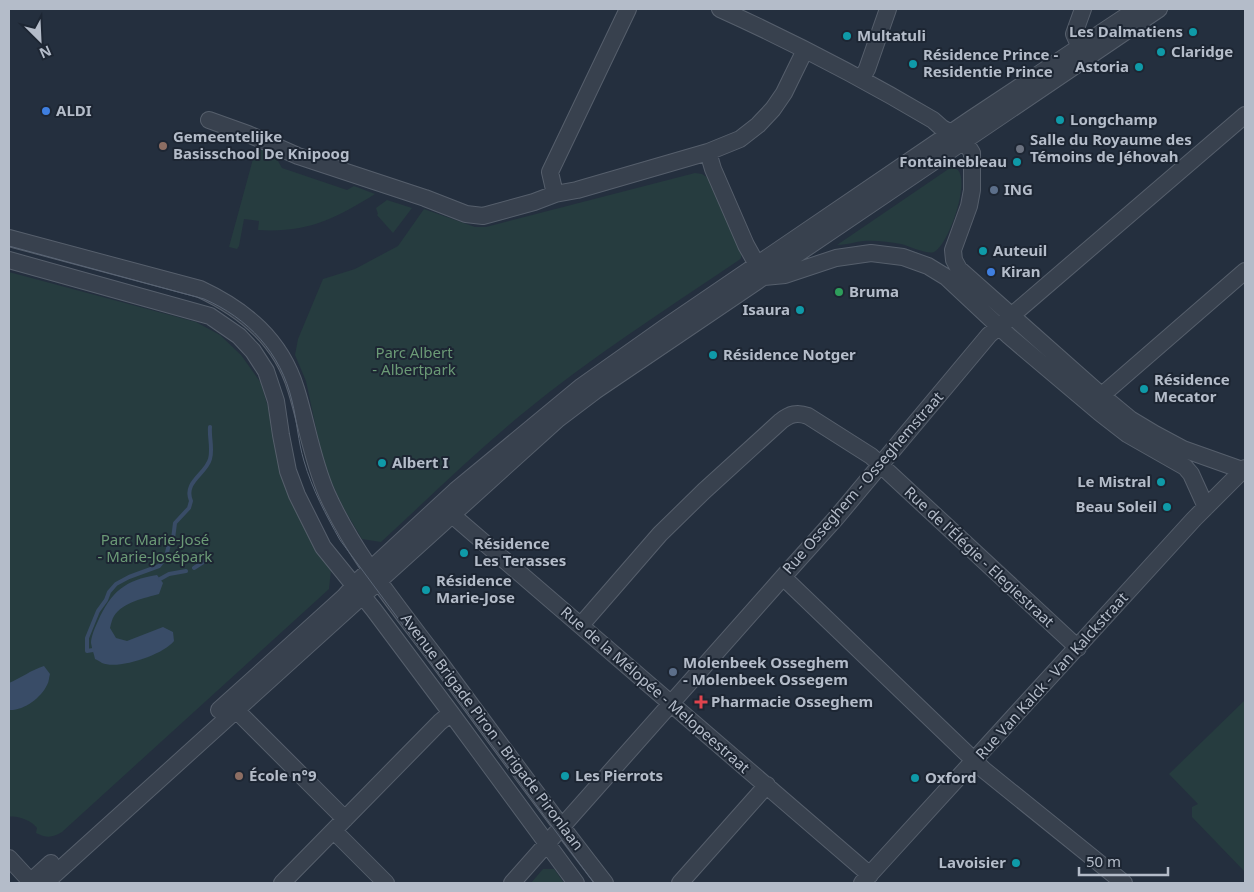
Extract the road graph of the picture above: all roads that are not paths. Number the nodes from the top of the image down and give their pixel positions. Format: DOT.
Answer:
graph roads {
  1 [pos="628,9"];
  2 [pos="720,9"];
  3 [pos="888,9"];
  4 [pos="1083,9"];
  5 [pos="1137,9"];
  6 [pos="1158,9"];
  7 [pos="805,50"];
  8 [pos="1082,53"];
  9 [pos="862,78"];
  10 [pos="1245,115"];
  11 [pos="209,120"];
  12 [pos="957,137"];
  13 [pos="708,152"];
  14 [pos="555,194"];
  15 [pos="9,238"];
  16 [pos="953,250"];
  17 [pos="9,260"];
  18 [pos="928,266"];
  19 [pos="760,271"];
  20 [pos="1245,271"];
  21 [pos="1005,321"];
  22 [pos="1096,400"];
  23 [pos="881,465"];
  24 [pos="1245,470"];
  25 [pos="1206,507"];
  26 [pos="446,510"];
  27 [pos="375,575"];
  28 [pos="783,577"];
  29 [pos="358,591"];
  30 [pos="581,625"];
  31 [pos="1078,648"];
  32 [pos="672,704"];
  33 [pos="232,706"];
  34 [pos="451,713"];
  35 [pos="974,762"];
  36 [pos="766,785"];
  37 [pos="345,819"];
  38 [pos="562,827"];
  39 [pos="334,831"];
  40 [pos="548,844"];
  41 [pos="9,858"];
  42 [pos="866,879"];
  43 [pos="34,883"];
  44 [pos="282,883"];
  45 [pos="386,883"];
  46 [pos="512,883"];
  47 [pos="576,883"];
  48 [pos="605,883"];
  49 [pos="680,883"];
  50 [pos="1124,883"];
  1 -- 14 [label="street"];
  2 -- 7 [label="street"];
  3 -- 9 [label="street"];
  4 -- 8 [label="street"];
  5 -- 8 [label="street"];
  6 -- 8 [label="street"];
  7 -- 9 [label="street"];
  7 -- 13 [label="street"];
  8 -- 12 [label="street"];
  9 -- 12 [label="street"];
  10 -- 21 [label="street, Rue Osseghem - Osseghemstraat"];
  11 -- 14 [label="street"];
  12 -- 16 [label="street"];
  12 -- 19 [label="street"];
  13 -- 14 [label="street"];
  13 -- 19 [label="street"];
  15 -- 27 [label="street, Avenue Brigade Piron - Brigade Pironlaan"];
  16 -- 18 [label="street"];
  16 -- 21 [label="street"];
  17 -- 29 [label="street, Avenue Brigade Piron - Brigade Pironlaan"];
  18 -- 19 [label="street"];
  18 -- 21 [label="street"];
  19 -- 26 [label="street"];
  20 -- 22 [label="street"];
  21 -- 22 [label="street"];
  21 -- 23 [label="street, Rue Osseghem - Osseghemstraat"];
  22 -- 24 [label="street"];
  22 -- 25 [label="street"];
  23 -- 28 [label="street, Rue Osseghem - Osseghemstraat"];
  23 -- 30 [label="street, Rue de l'Élégie - Elegiestraat"];
  23 -- 31 [label="street, Rue de l'Élégie - Elegiestraat"];
  24 -- 25 [label="street, Rue Van Kalck - Van Kalckstraat"];
  25 -- 31 [label="street, Rue Van Kalck - Van Kalckstraat"];
  26 -- 27 [label="street"];
  26 -- 30 [label="street, Rue de la Mélopée - Melopeestraat"];
  27 -- 29 [label="street"];
  27 -- 38 [label="street, Avenue Brigade Piron - Brigade Pironlaan"];
  28 -- 32 [label="street, Rue Osseghem - Osseghemstraat"];
  28 -- 35 [label="street"];
  29 -- 33 [label="street"];
  29 -- 34 [label="street, Avenue Brigade Piron - Brigade Pironlaan"];
  30 -- 32 [label="street, Rue de la Mélopée - Melopeestraat"];
  31 -- 35 [label="street, Rue Van Kalck - Van Kalckstraat"];
  32 -- 36 [label="street, Rue de la Mélopée - Melopeestraat"];
  32 -- 38 [label="street, Rue Osseghem - Osseghemstraat"];
  33 -- 37 [label="street"];
  33 -- 43 [label="street"];
  34 -- 37 [label="street"];
  34 -- 40 [label="street, Avenue Brigade Piron - Brigade Pironlaan"];
  35 -- 42 [label="street, Rue Van Kalck - Van Kalckstraat"];
  35 -- 50 [label="street"];
  36 -- 42 [label="street, Rue de la Mélopée - Melopeestraat"];
  36 -- 49 [label="street"];
  37 -- 39 [label="street"];
  38 -- 40 [label="street, Rue Osseghem - Osseghemstraat"];
  38 -- 48 [label="street, Avenue Brigade Piron - Brigade Pironlaan"];
  39 -- 44 [label="street"];
  39 -- 45 [label="street"];
  40 -- 46 [label="street, Rue Osseghem - Osseghemstraat"];
  40 -- 47 [label="street, Avenue Brigade Piron - Brigade Pironlaan"];
  41 -- 43 [label="street"];
}
